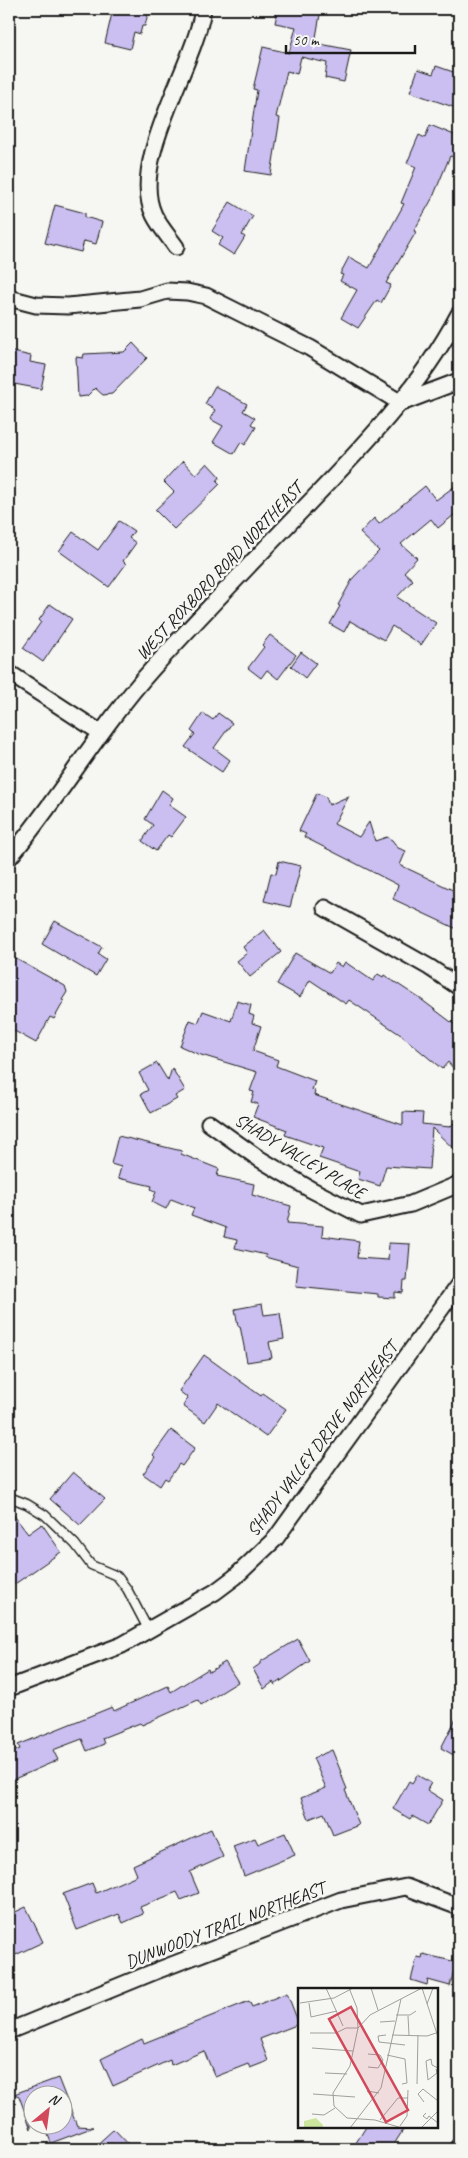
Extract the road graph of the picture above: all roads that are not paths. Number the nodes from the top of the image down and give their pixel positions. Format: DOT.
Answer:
graph roads {
  1 [pos="203,9"];
  2 [pos="176,247"];
  3 [pos="9,298"];
  4 [pos="459,314"];
  5 [pos="459,381"];
  6 [pos="401,403"];
  7 [pos="9,672"];
  8 [pos="101,732"];
  9 [pos="9,858"];
  10 [pos="325,908"];
  11 [pos="459,988"];
  12 [pos="209,1123"];
  13 [pos="459,1184"];
  14 [pos="459,1284"];
  15 [pos="9,1496"];
  16 [pos="149,1631"];
  17 [pos="9,1687"];
  18 [pos="459,1907"];
  19 [pos="9,2031"];
  1 -- 2 [label="street"];
  3 -- 6 [label="street"];
  4 -- 6 [label="street, WEST ROXBORO ROAD NORTHEAST"];
  5 -- 6 [label="street"];
  6 -- 8 [label="street, WEST ROXBORO ROAD NORTHEAST"];
  7 -- 8 [label="street"];
  8 -- 9 [label="street, WEST ROXBORO ROAD NORTHEAST"];
  10 -- 11 [label="street"];
  12 -- 13 [label="street, SHADY VALLEY PLACE"];
  14 -- 16 [label="street, SHADY VALLEY DRIVE NORTHEAST"];
  15 -- 16 [label="lane"];
  16 -- 17 [label="street, SHADY VALLEY DRIVE NORTHEAST"];
  18 -- 19 [label="street, DUNWOODY TRAIL NORTHEAST"];
}
